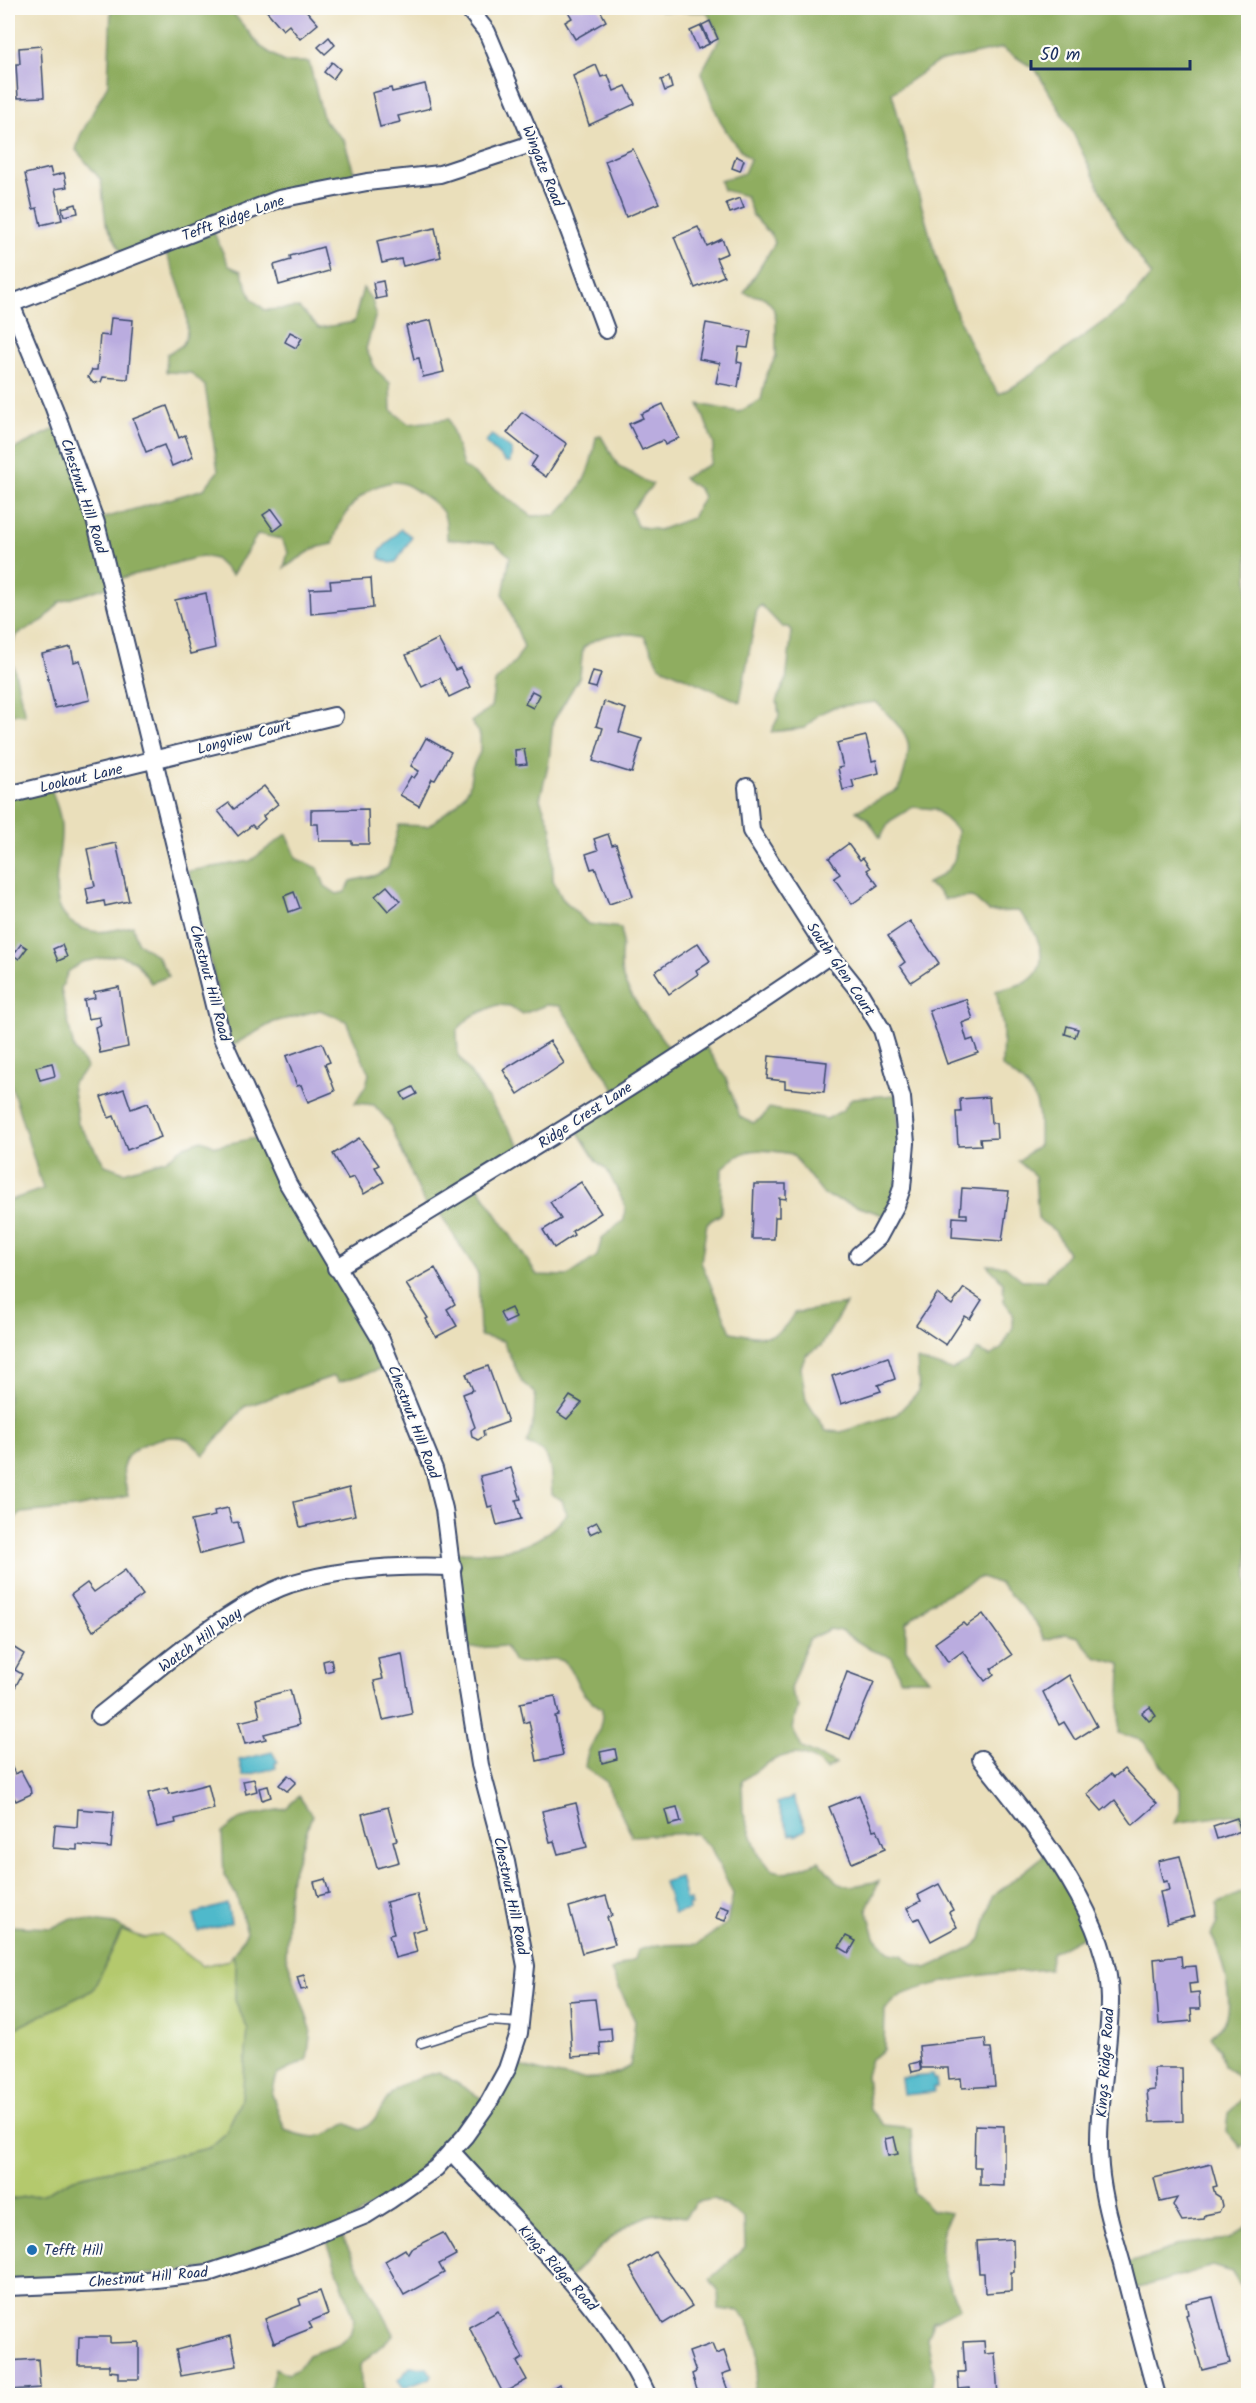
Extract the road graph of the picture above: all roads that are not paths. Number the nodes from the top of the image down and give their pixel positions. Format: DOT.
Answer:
graph roads {
  1 [pos="468,8"];
  2 [pos="534,143"];
  3 [pos="8,302"];
  4 [pos="606,330"];
  5 [pos="334,716"];
  6 [pos="155,760"];
  7 [pos="747,787"];
  8 [pos="8,795"];
  9 [pos="830,955"];
  10 [pos="858,1255"];
  11 [pos="336,1268"];
  12 [pos="453,1567"];
  13 [pos="99,1716"];
  14 [pos="981,1759"];
  15 [pos="520,2023"];
  16 [pos="421,2043"];
  17 [pos="451,2151"];
  18 [pos="8,2287"];
  19 [pos="648,2396"];
  20 [pos="1157,2396"];
  1 -- 2 [label="street, Wingate Road"];
  2 -- 3 [label="street, Tefft Ridge Lane"];
  2 -- 4 [label="street, Wingate Road"];
  3 -- 6 [label="street, Chestnut Hill Road"];
  5 -- 6 [label="street, Longview Court"];
  6 -- 8 [label="street, Lookout Lane"];
  6 -- 11 [label="street, Chestnut Hill Road"];
  7 -- 9 [label="street, South Glen Court"];
  9 -- 10 [label="street, South Glen Court"];
  9 -- 11 [label="street, Ridge Crest Lane"];
  11 -- 12 [label="street, Chestnut Hill Road"];
  12 -- 13 [label="street, Watch Hill Way"];
  12 -- 15 [label="street, Chestnut Hill Road"];
  14 -- 20 [label="street, Kings Ridge Road"];
  15 -- 16 [label="lane"];
  15 -- 17 [label="street, Chestnut Hill Road"];
  17 -- 18 [label="street, Chestnut Hill Road"];
  17 -- 19 [label="street, Kings Ridge Road"];
}
